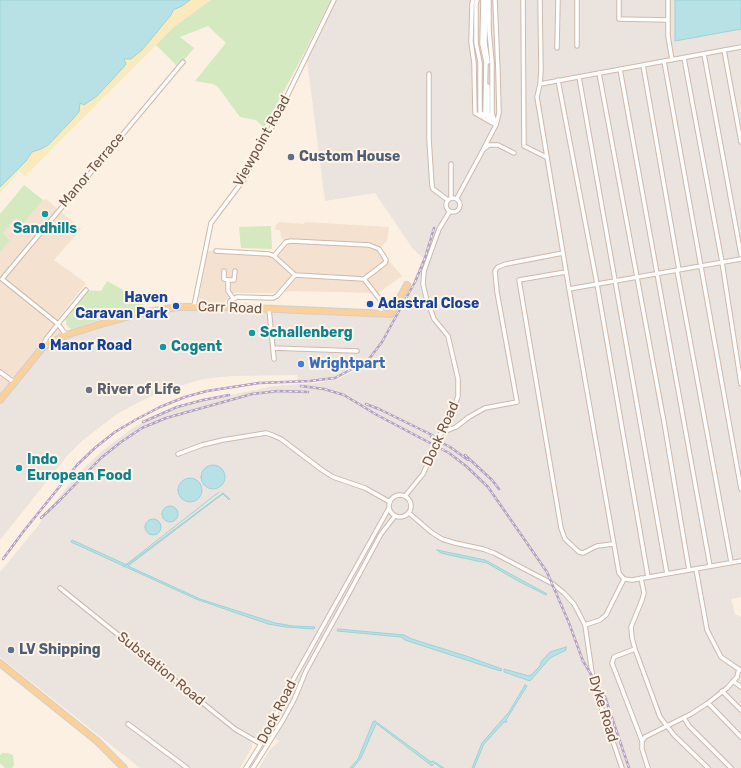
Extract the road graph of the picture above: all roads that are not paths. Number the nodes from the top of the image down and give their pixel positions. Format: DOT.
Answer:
graph roads {
  1 [pos="334,0"];
  2 [pos="473,0"];
  3 [pos="477,0"];
  4 [pos="483,0"];
  5 [pos="487,0"];
  6 [pos="494,0"];
  7 [pos="523,0"];
  8 [pos="540,0"];
  9 [pos="558,0"];
  10 [pos="577,0"];
  11 [pos="619,0"];
  12 [pos="668,0"];
  13 [pos="668,20"];
  14 [pos="577,46"];
  15 [pos="741,47"];
  16 [pos="557,48"];
  17 [pos="724,50"];
  18 [pos="704,54"];
  19 [pos="684,58"];
  20 [pos="672,60"];
  21 [pos="664,61"];
  22 [pos="183,62"];
  23 [pos="643,65"];
  24 [pos="620,69"];
  25 [pos="599,73"];
  26 [pos="429,74"];
  27 [pos="579,76"];
  28 [pos="558,80"];
  29 [pos="540,84"];
  30 [pos="496,125"];
  31 [pos="741,142"];
  32 [pos="483,150"];
  33 [pos="514,153"];
  34 [pos="546,158"];
  35 [pos="451,164"];
  36 [pos="457,198"];
  37 [pos="449,199"];
  38 [pos="450,211"];
  39 [pos="216,251"];
  40 [pos="563,253"];
  41 [pos="741,255"];
  42 [pos="274,256"];
  43 [pos="741,259"];
  44 [pos="722,262"];
  45 [pos="700,266"];
  46 [pos="678,270"];
  47 [pos="224,271"];
  48 [pos="235,271"];
  49 [pos="566,272"];
  50 [pos="657,274"];
  51 [pos="295,275"];
  52 [pos="636,277"];
  53 [pos="364,279"];
  54 [pos="228,280"];
  55 [pos="616,281"];
  56 [pos="597,284"];
  57 [pos="407,285"];
  58 [pos="569,289"];
  59 [pos="86,290"];
  60 [pos="233,298"];
  61 [pos="194,306"];
  62 [pos="230,307"];
  63 [pos="269,309"];
  64 [pos="381,314"];
  65 [pos="58,324"];
  66 [pos="66,335"];
  67 [pos="43,347"];
  68 [pos="273,348"];
  69 [pos="356,351"];
  70 [pos="274,359"];
  71 [pos="0,372"];
  72 [pos="15,383"];
  73 [pos="741,384"];
  74 [pos="0,400"];
  75 [pos="441,433"];
  76 [pos="178,454"];
  77 [pos="741,489"];
  78 [pos="405,496"];
  79 [pos="390,502"];
  80 [pos="389,508"];
  81 [pos="409,513"];
  82 [pos="395,516"];
  83 [pos="613,544"];
  84 [pos="741,561"];
  85 [pos="732,562"];
  86 [pos="710,566"];
  87 [pos="696,569"];
  88 [pos="689,570"];
  89 [pos="667,574"];
  90 [pos="648,577"];
  91 [pos="624,578"];
  92 [pos="641,578"];
  93 [pos="60,588"];
  94 [pos="585,625"];
  95 [pos="635,649"];
  96 [pos="0,663"];
  97 [pos="740,670"];
  98 [pos="733,681"];
  99 [pos="741,687"];
  100 [pos="722,692"];
  101 [pos="708,703"];
  102 [pos="741,710"];
  103 [pos="684,718"];
  104 [pos="128,724"];
  105 [pos="667,727"];
  106 [pos="741,737"];
  107 [pos="642,741"];
  108 [pos="261,744"];
  109 [pos="265,747"];
  110 [pos="124,768"];
  111 [pos="187,768"];
  112 [pos="246,768"];
  113 [pos="253,768"];
  114 [pos="622,768"];
  115 [pos="648,768"];
  116 [pos="708,768"];
  117 [pos="731,768"];
  1 -- 61 [label="street, Viewpoint Road"];
  2 -- 30 [label="street"];
  3 -- 30 [label="street"];
  4 -- 30 [label="street"];
  5 -- 30 [label="street"];
  6 -- 30 [label="street"];
  7 -- 34 [label="street"];
  8 -- 29 [label="street"];
  9 -- 16 [label="street"];
  10 -- 14 [label="street"];
  11 -- 13 [label="street"];
  12 -- 13 [label="street"];
  13 -- 20 [label="street"];
  15 -- 17 [label="street"];
  17 -- 18 [label="street"];
  17 -- 31 [label="street"];
  18 -- 19 [label="street"];
  18 -- 41 [label="street"];
  19 -- 20 [label="street"];
  19 -- 44 [label="street"];
  20 -- 21 [label="street"];
  21 -- 23 [label="street"];
  21 -- 45 [label="street"];
  22 -- 65 [label="street, Manor Terrace"];
  23 -- 24 [label="street"];
  23 -- 46 [label="street"];
  24 -- 25 [label="street"];
  24 -- 50 [label="street"];
  25 -- 27 [label="street"];
  25 -- 52 [label="street"];
  26 -- 37 [label="street"];
  27 -- 28 [label="street"];
  27 -- 55 [label="street"];
  28 -- 29 [label="street"];
  28 -- 56 [label="street"];
  29 -- 34 [label="street"];
  30 -- 32 [label="street"];
  32 -- 33 [label="street"];
  32 -- 36 [label="street"];
  34 -- 40 [label="street"];
  35 -- 37 [label="street"];
  36 -- 37 [label="street"];
  36 -- 38 [label="street"];
  37 -- 38 [label="street"];
  38 -- 75 [label="street, Dock Road"];
  39 -- 42 [label="street"];
  40 -- 49 [label="street"];
  40 -- 75 [label="street"];
  42 -- 51 [label="street"];
  42 -- 53 [label="street"];
  43 -- 44 [label="street"];
  44 -- 45 [label="street"];
  44 -- 73 [label="street"];
  45 -- 46 [label="street"];
  45 -- 77 [label="street"];
  46 -- 50 [label="street"];
  46 -- 85 [label="street"];
  47 -- 54 [label="street"];
  48 -- 54 [label="street"];
  49 -- 58 [label="street"];
  49 -- 83 [label="street"];
  50 -- 52 [label="street"];
  50 -- 86 [label="street"];
  51 -- 53 [label="street"];
  51 -- 60 [label="street"];
  52 -- 55 [label="street"];
  52 -- 88 [label="street"];
  53 -- 64 [label="street"];
  54 -- 60 [label="street"];
  55 -- 56 [label="street"];
  55 -- 89 [label="street"];
  56 -- 58 [label="street"];
  56 -- 90 [label="street"];
  57 -- 64 [label="main road"];
  58 -- 83 [label="street"];
  59 -- 65 [label="street"];
  60 -- 62 [label="street"];
  61 -- 62 [label="main road, Carr Road"];
  61 -- 66 [label="main road, Carr Road"];
  62 -- 63 [label="main road, Carr Road"];
  63 -- 64 [label="main road, Carr Road"];
  63 -- 68 [label="street"];
  65 -- 66 [label="street"];
  65 -- 67 [label="street"];
  66 -- 67 [label="main road, Carr Road"];
  67 -- 72 [label="main road"];
  68 -- 69 [label="street"];
  68 -- 70 [label="street"];
  71 -- 72 [label="street"];
  72 -- 74 [label="main road"];
  75 -- 78 [label="street, Dock Road"];
  76 -- 79 [label="street"];
  78 -- 79 [label="street"];
  78 -- 81 [label="street"];
  79 -- 80 [label="street"];
  80 -- 82 [label="street"];
  80 -- 108 [label="street, Dock Road"];
  81 -- 82 [label="street"];
  81 -- 94 [label="street, Dyke Road"];
  82 -- 109 [label="street, Dock Road"];
  83 -- 91 [label="street"];
  84 -- 85 [label="street"];
  85 -- 86 [label="street"];
  86 -- 87 [label="street"];
  87 -- 88 [label="street"];
  87 -- 97 [label="street"];
  88 -- 89 [label="street"];
  89 -- 90 [label="street"];
  90 -- 92 [label="street"];
  91 -- 92 [label="street"];
  91 -- 94 [label="street"];
  92 -- 95 [label="street"];
  93 -- 108 [label="street, Substation Road"];
  94 -- 114 [label="street, Dyke Road"];
  95 -- 105 [label="street"];
  95 -- 107 [label="street"];
  96 -- 110 [label="main road"];
  97 -- 98 [label="street"];
  98 -- 99 [label="street"];
  98 -- 100 [label="street"];
  100 -- 101 [label="street"];
  100 -- 102 [label="street"];
  101 -- 103 [label="street"];
  101 -- 106 [label="street"];
  103 -- 105 [label="street"];
  103 -- 117 [label="street"];
  104 -- 111 [label="street"];
  105 -- 107 [label="street"];
  105 -- 116 [label="street"];
  107 -- 115 [label="street"];
  108 -- 109 [label="street, Substation Road"];
  108 -- 112 [label="street, Dock Road"];
  109 -- 113 [label="street, Dock Road"];
}
